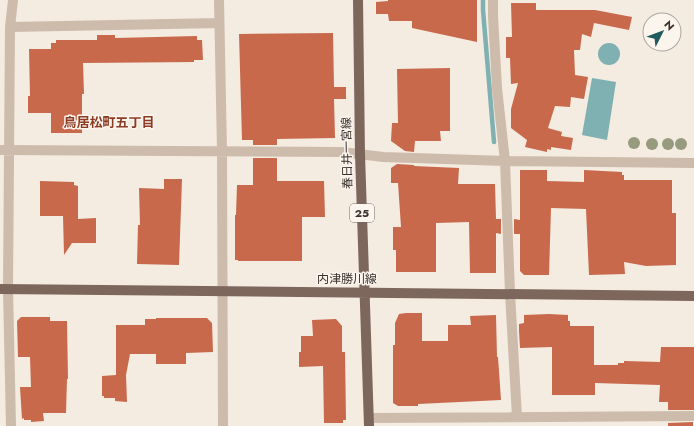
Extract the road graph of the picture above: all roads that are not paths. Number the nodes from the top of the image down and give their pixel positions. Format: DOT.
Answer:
graph roads {
  1 [pos="13,0"];
  2 [pos="219,0"];
  3 [pos="358,0"];
  4 [pos="493,0"];
  5 [pos="6,21"];
  6 [pos="219,23"];
  7 [pos="5,150"];
  8 [pos="222,151"];
  9 [pos="360,154"];
  10 [pos="505,161"];
  11 [pos="694,163"];
  12 [pos="4,289"];
  13 [pos="223,291"];
  14 [pos="364,292"];
  15 [pos="510,293"];
  16 [pos="694,296"];
  17 [pos="694,416"];
  18 [pos="517,417"];
  19 [pos="369,422"];
  20 [pos="655,422"];
  21 [pos="11,426"];
  22 [pos="223,426"];
  1 -- 5 [label="street"];
  2 -- 6 [label="street"];
  3 -- 9 [label="main road, 春日井一宮線 / 25"];
  4 -- 10 [label="street"];
  5 -- 6 [label="street"];
  5 -- 7 [label="street"];
  6 -- 8 [label="street"];
  7 -- 8 [label="street"];
  7 -- 12 [label="street"];
  8 -- 9 [label="street"];
  8 -- 13 [label="street"];
  9 -- 10 [label="street"];
  9 -- 14 [label="main road, 春日井一宮線 / 25"];
  10 -- 11 [label="street"];
  10 -- 15 [label="street"];
  12 -- 13 [label="main road, 内津勝川線"];
  12 -- 21 [label="street"];
  13 -- 14 [label="main road, 内津勝川線"];
  13 -- 22 [label="street"];
  14 -- 15 [label="main road, 内津勝川線"];
  14 -- 19 [label="main road, 春日井一宮線 / 25"];
  15 -- 16 [label="main road, 内津勝川線"];
  15 -- 18 [label="street"];
  17 -- 20 [label="street"];
  18 -- 19 [label="street"];
  18 -- 20 [label="street"];
}
